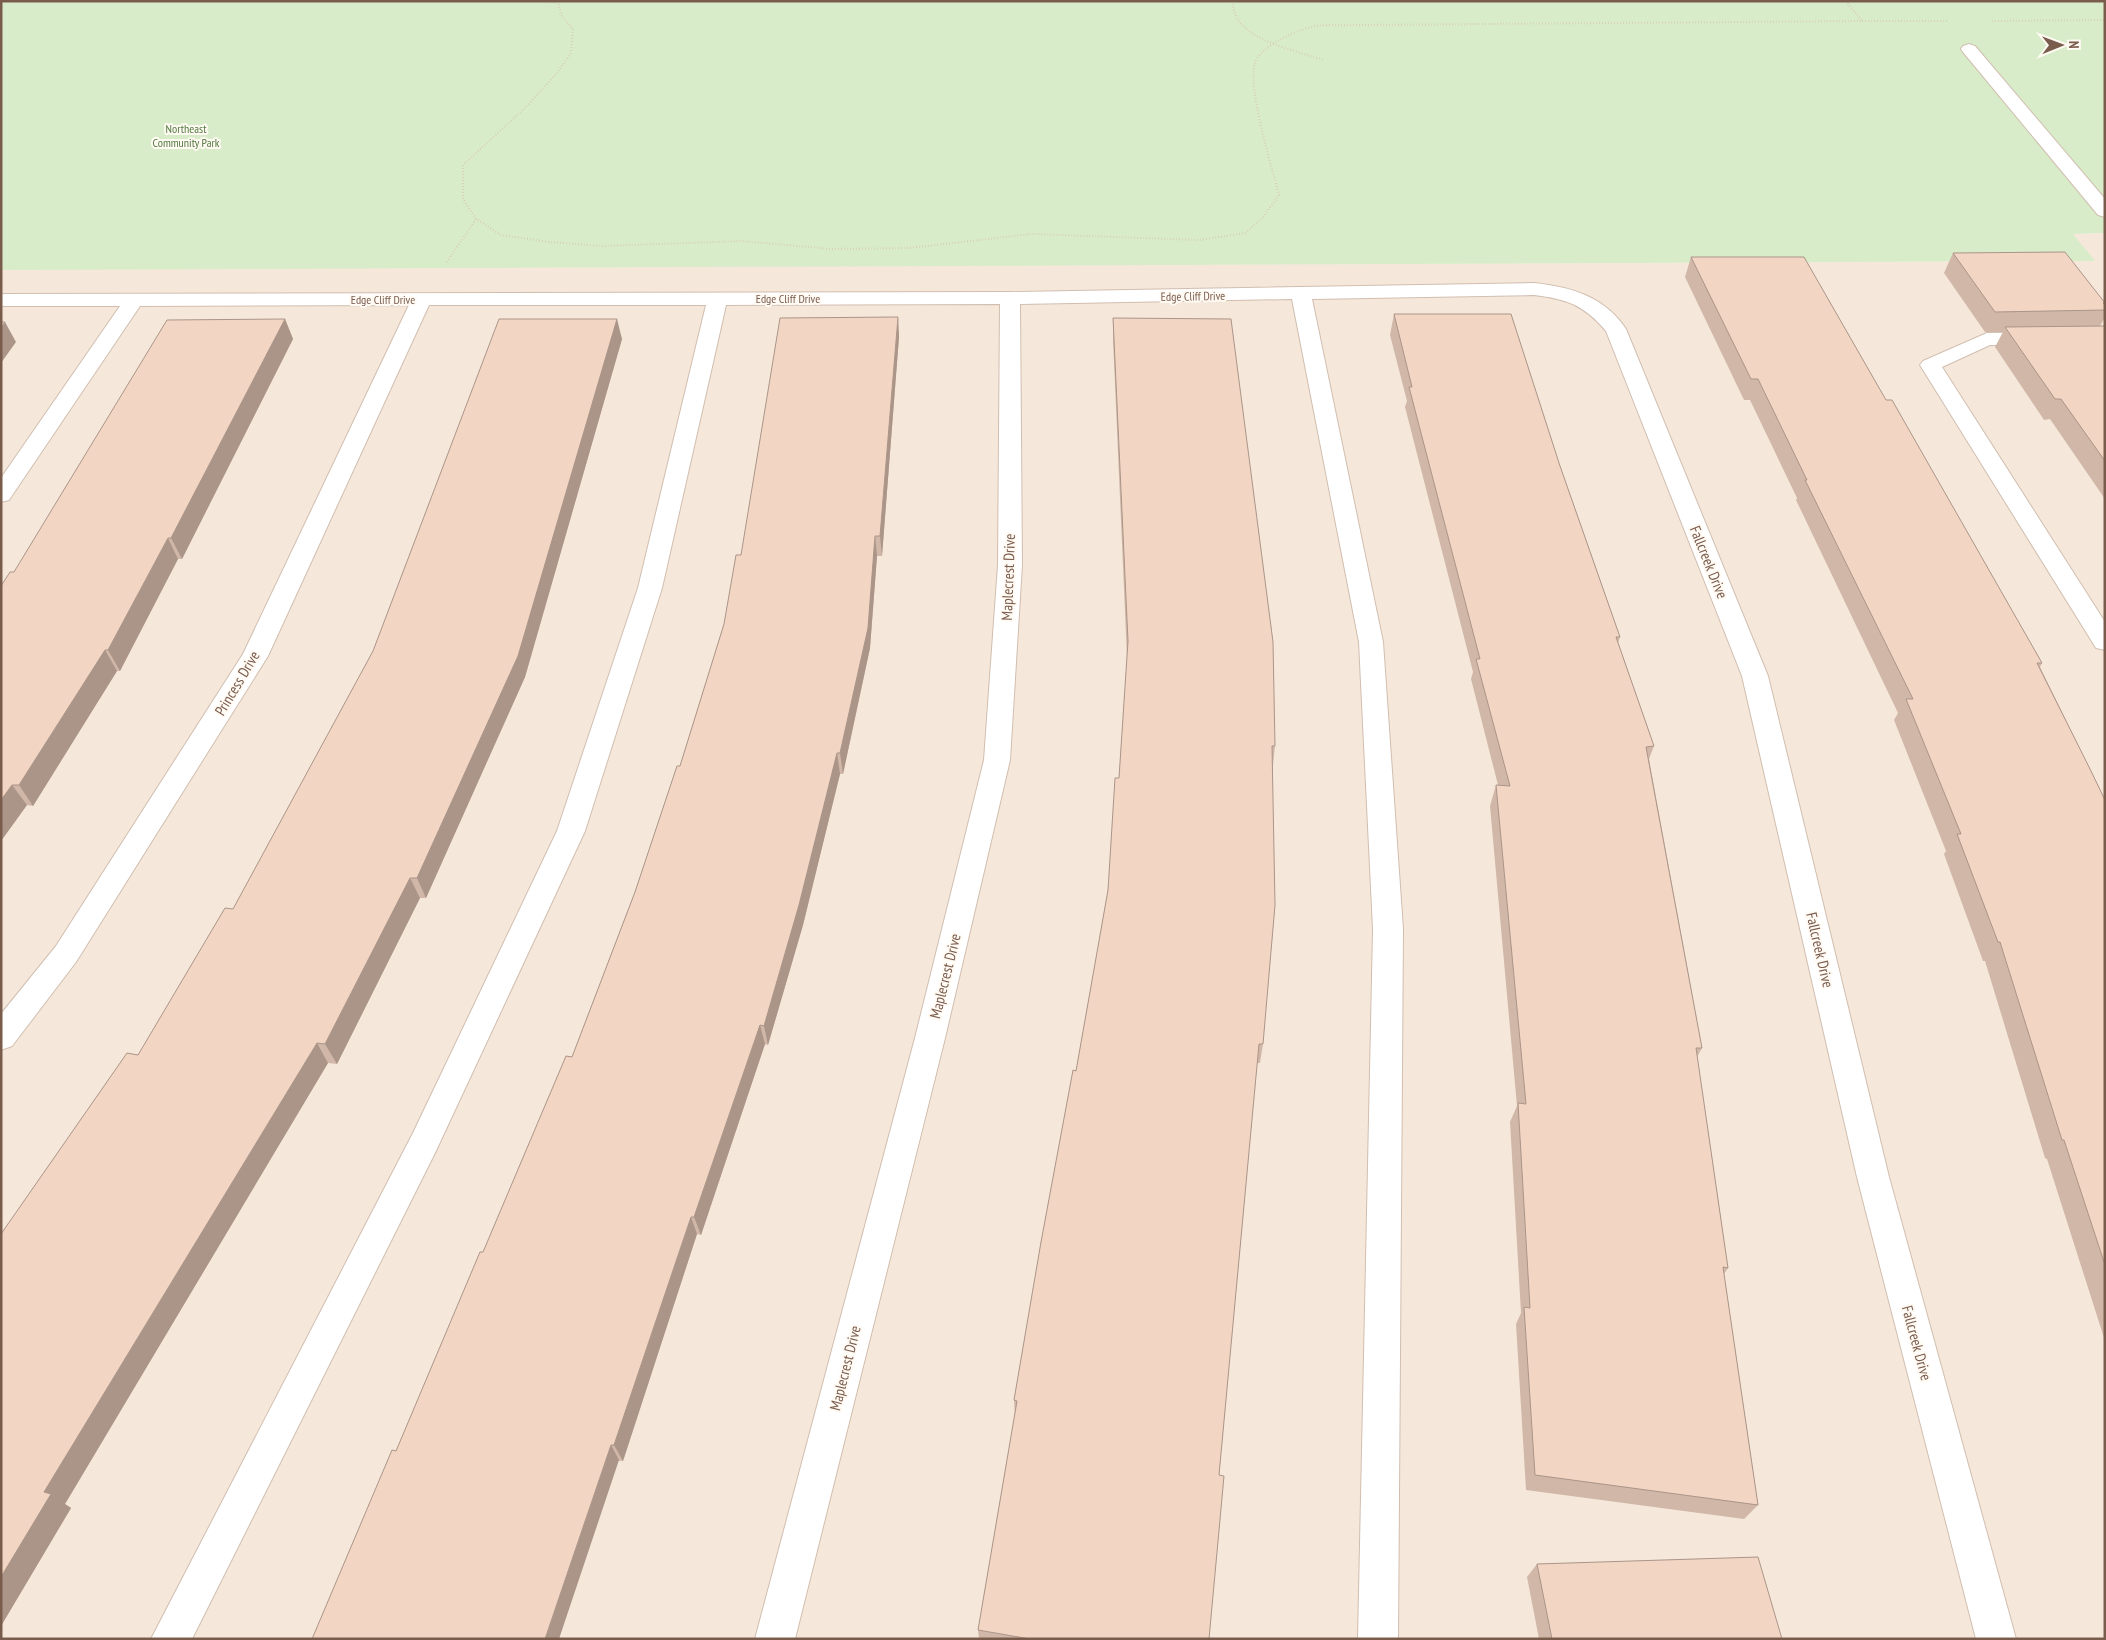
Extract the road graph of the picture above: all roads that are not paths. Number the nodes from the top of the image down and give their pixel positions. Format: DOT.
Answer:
graph roads {
  1 [pos="1968,49"];
  2 [pos="2105,211"];
  3 [pos="1300,294"];
  4 [pos="1574,295"];
  5 [pos="717,298"];
  6 [pos="1010,298"];
  7 [pos="422,299"];
  8 [pos="1,300"];
  9 [pos="134,300"];
  10 [pos="2105,338"];
  11 [pos="1,495"];
  12 [pos="2105,642"];
  13 [pos="1,1037"];
  14 [pos="171,1639"];
  15 [pos="775,1639"];
  16 [pos="1378,1639"];
  17 [pos="1996,1639"];
  1 -- 2 [label="street"];
  3 -- 4 [label="street, Edge Cliff Drive"];
  3 -- 6 [label="street, Edge Cliff Drive"];
  3 -- 16 [label="street"];
  4 -- 17 [label="street, Fallcreek Drive"];
  5 -- 6 [label="street, Edge Cliff Drive"];
  5 -- 7 [label="street, Edge Cliff Drive"];
  5 -- 14 [label="street"];
  6 -- 15 [label="street, Maplecrest Drive"];
  7 -- 9 [label="street, Edge Cliff Drive"];
  7 -- 13 [label="street, Princess Drive"];
  8 -- 9 [label="street, Edge Cliff Drive"];
  9 -- 11 [label="street"];
  10 -- 12 [label="street"];
}
